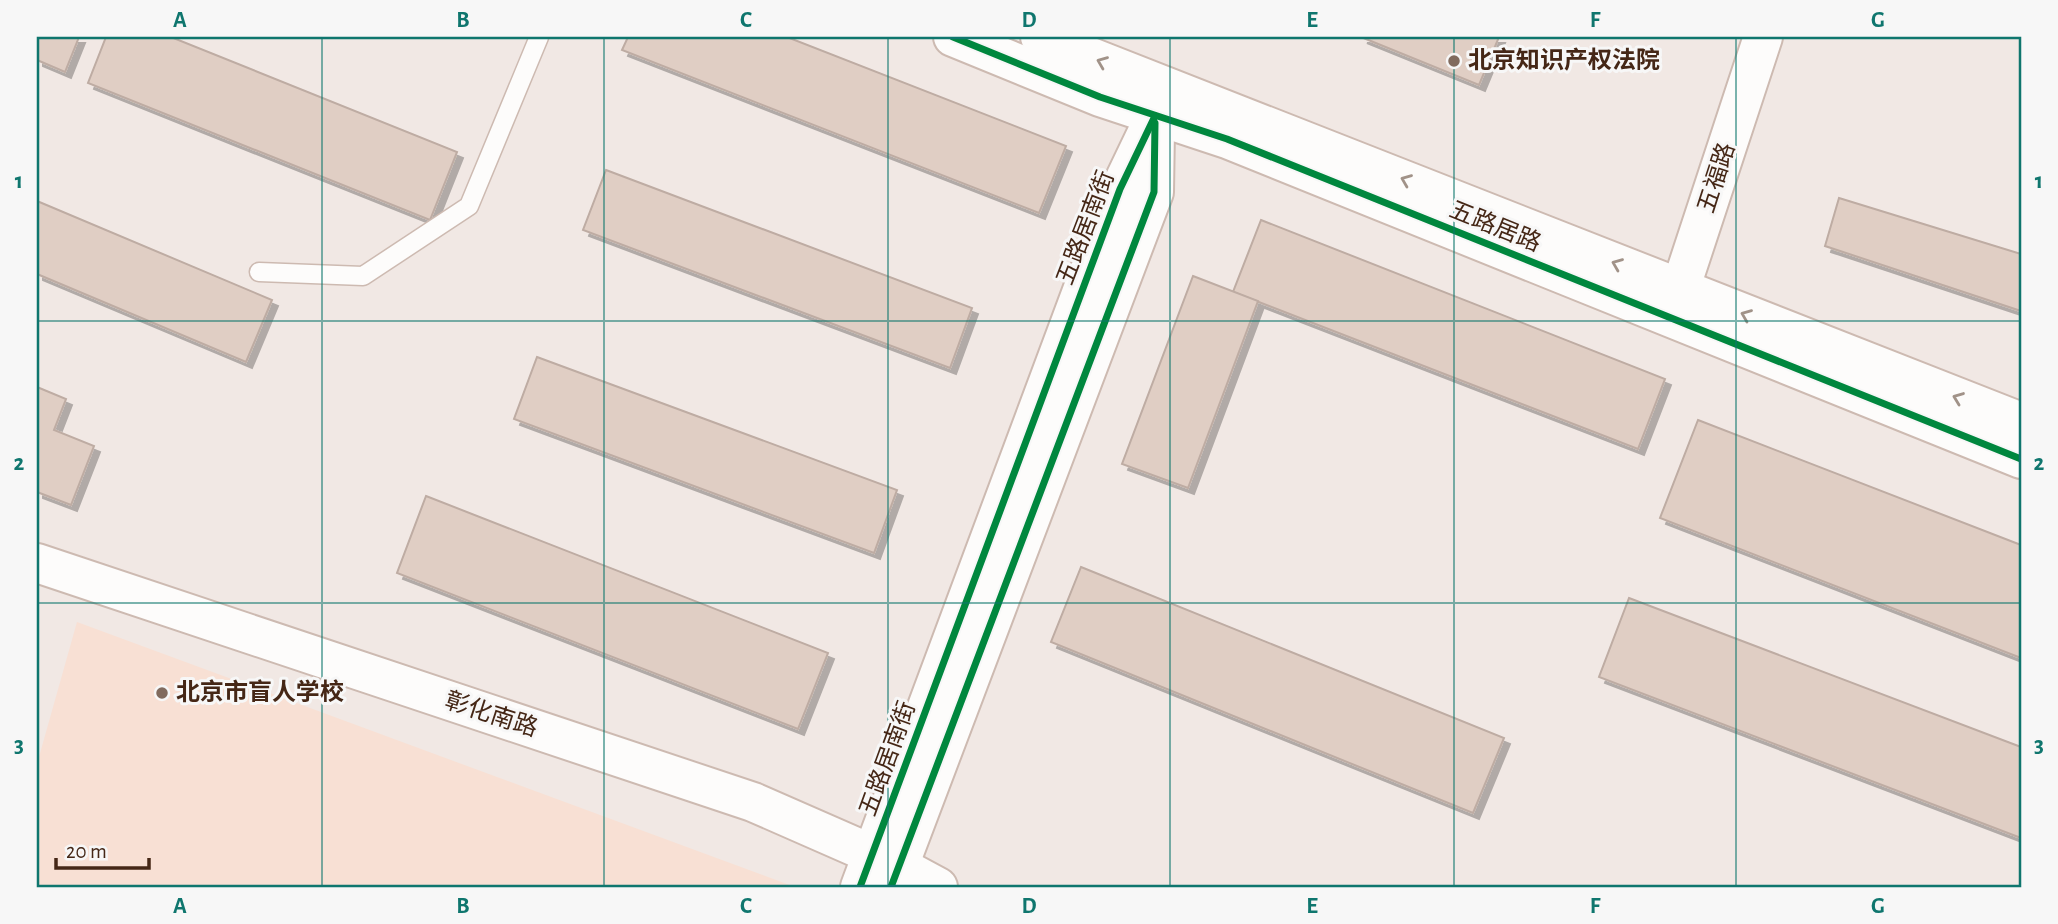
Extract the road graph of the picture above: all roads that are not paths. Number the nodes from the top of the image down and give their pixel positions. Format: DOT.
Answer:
graph roads {
  1 [pos="539,37"];
  2 [pos="953,37"];
  3 [pos="1040,37"];
  4 [pos="1763,37"];
  5 [pos="1160,101"];
  6 [pos="259,272"];
  7 [pos="1676,304"];
  8 [pos="2021,422"];
  9 [pos="2021,459"];
  10 [pos="38,567"];
  11 [pos="895,877"];
  12 [pos="860,887"];
  13 [pos="938,887"];
  1 -- 6 [label="lane"];
  2 -- 5 [label="street, 五路居路"];
  5 -- 3 [label="street, 五路居路, one-way"];
  4 -- 7 [label="street, 五福路"];
  5 -- 7 [label="street, 五路居路"];
  5 -- 11 [label="street, 五路居南街"];
  5 -- 12 [label="street, 五路居南街"];
  8 -- 7 [label="street, 五路居路, one-way"];
  7 -- 9 [label="street, 五路居路"];
  10 -- 11 [label="street, 彰化南路"];
  11 -- 13 [label="street, 彰化南路"];
}
